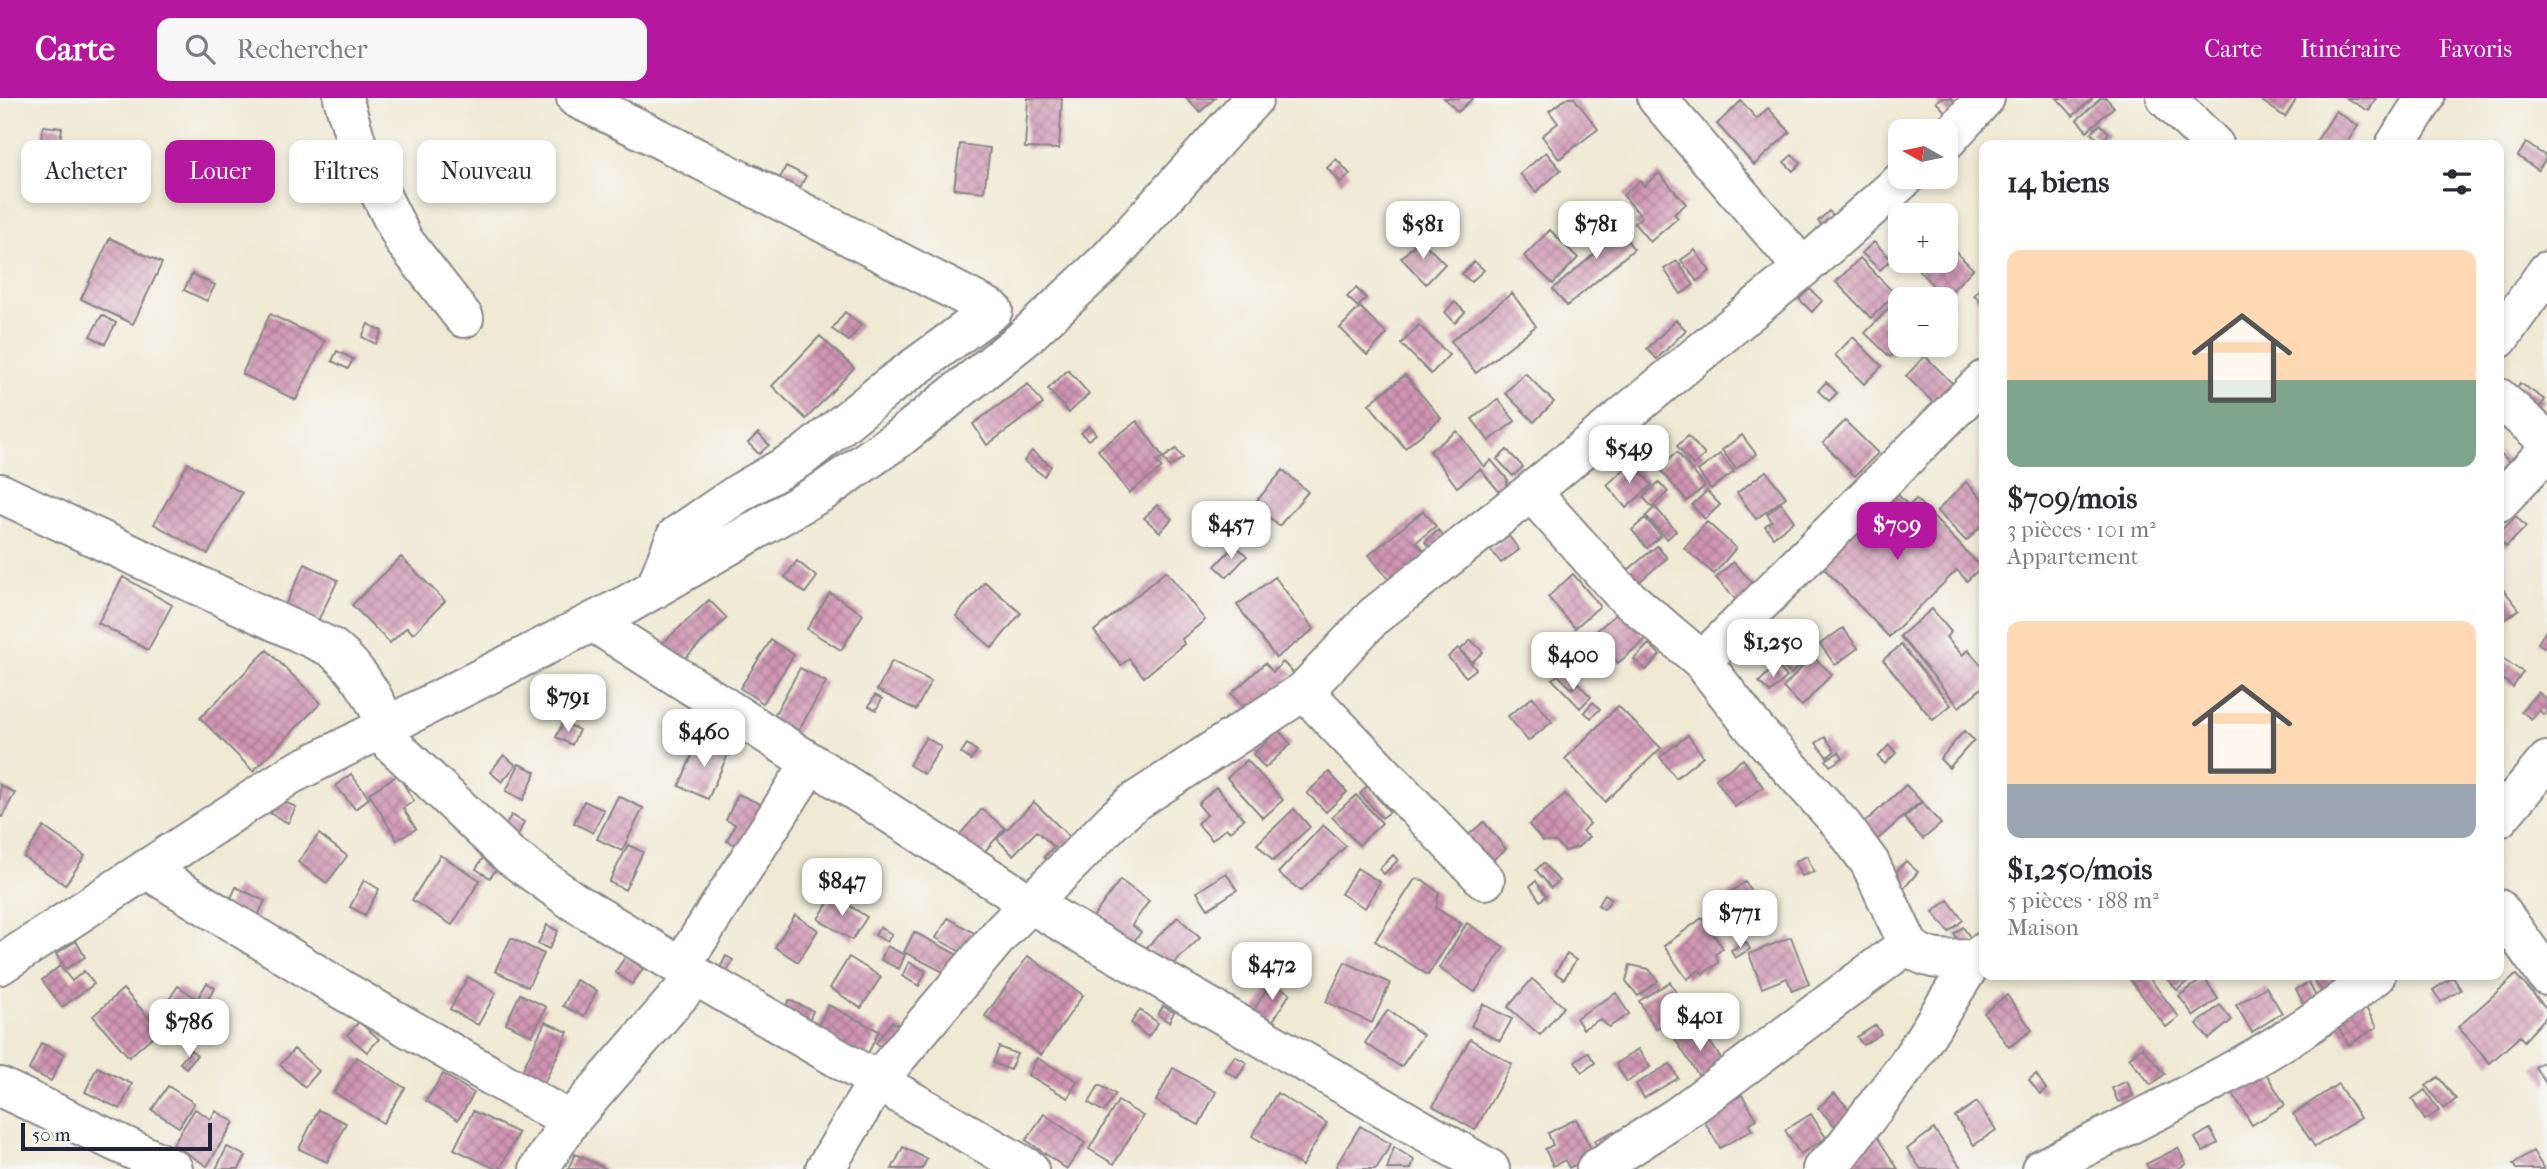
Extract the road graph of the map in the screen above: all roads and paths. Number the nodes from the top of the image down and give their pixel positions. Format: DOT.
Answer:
graph roads {
  1 [pos="343,98"];
  2 [pos="576,98"];
  3 [pos="1254,98"];
  4 [pos="1657,98"];
  5 [pos="1985,98"];
  6 [pos="2166,98"];
  7 [pos="2425,98"];
  8 [pos="1958,128"];
  9 [pos="2209,140"];
  10 [pos="2398,140"];
  11 [pos="1892,189"];
  12 [pos="1803,268"];
  13 [pos="2547,271"];
  14 [pos="464,318"];
  15 [pos="2504,332"];
  16 [pos="1979,385"];
  17 [pos="2504,402"];
  18 [pos="2547,440"];
  19 [pos="2547,451"];
  20 [pos="1531,492"];
  21 [pos="0,493"];
  22 [pos="2504,497"];
  23 [pos="654,589"];
  24 [pos="593,622"];
  25 [pos="1702,661"];
  26 [pos="1304,691"];
  27 [pos="388,726"];
  28 [pos="2547,761"];
  29 [pos="810,764"];
  30 [pos="2504,812"];
  31 [pos="146,869"];
  32 [pos="1485,880"];
  33 [pos="1029,903"];
  34 [pos="2504,916"];
  35 [pos="1908,944"];
  36 [pos="1979,956"];
  37 [pos="0,965"];
  38 [pos="689,971"];
  39 [pos="2547,976"];
  40 [pos="2370,980"];
  41 [pos="878,1080"];
  42 [pos="0,1087"];
  43 [pos="570,1121"];
  44 [pos="163,1166"];
  45 [pos="539,1169"];
  46 [pos="825,1169"];
  47 [pos="1028,1169"];
  48 [pos="1490,1169"];
  49 [pos="1596,1169"];
  50 [pos="1822,1169"];
  51 [pos="2041,1169"];
  1 -- 14 [label="street"];
  2 -- 23 [label="street"];
  3 -- 23 [label="street"];
  4 -- 12 [label="street"];
  5 -- 8 [label="street"];
  6 -- 9 [label="street"];
  7 -- 10 [label="street"];
  11 -- 12 [label="street"];
  12 -- 20 [label="street"];
  13 -- 15 [label="street"];
  16 -- 25 [label="street"];
  17 -- 18 [label="street"];
  19 -- 22 [label="street"];
  20 -- 25 [label="street"];
  20 -- 26 [label="street"];
  21 -- 27 [label="street"];
  23 -- 24 [label="street"];
  24 -- 27 [label="street"];
  24 -- 29 [label="street"];
  25 -- 35 [label="street"];
  26 -- 32 [label="street"];
  26 -- 33 [label="street"];
  27 -- 31 [label="street"];
  27 -- 38 [label="street"];
  28 -- 30 [label="street"];
  29 -- 33 [label="street"];
  29 -- 38 [label="street"];
  31 -- 37 [label="street"];
  31 -- 43 [label="street"];
  33 -- 41 [label="street"];
  33 -- 48 [label="street"];
  34 -- 39 [label="street"];
  35 -- 36 [label="street"];
  35 -- 49 [label="street"];
  36 -- 50 [label="street"];
  38 -- 41 [label="street"];
  38 -- 43 [label="street"];
  40 -- 51 [label="street"];
  41 -- 46 [label="street"];
  41 -- 47 [label="street"];
  42 -- 44 [label="street"];
  43 -- 45 [label="street"];
}
